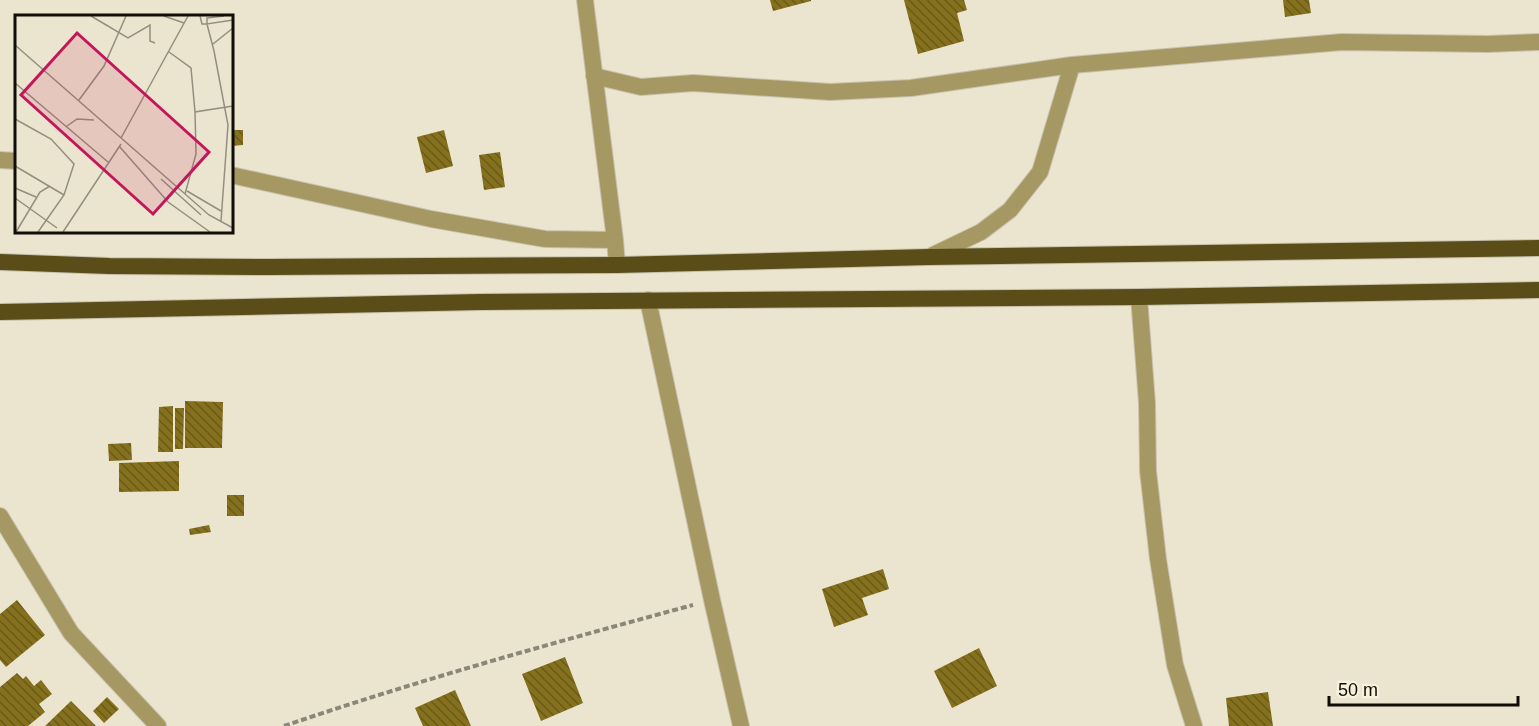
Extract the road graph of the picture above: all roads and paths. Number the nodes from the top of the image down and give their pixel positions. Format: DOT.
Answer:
graph roads {
  1 [pos="585,0"];
  2 [pos="1539,42"];
  3 [pos="1072,65"];
  4 [pos="594,76"];
  5 [pos="0,160"];
  6 [pos="15,161"];
  7 [pos="232,175"];
  8 [pos="615,240"];
  9 [pos="1539,248"];
  10 [pos="929,257"];
  11 [pos="0,262"];
  12 [pos="617,265"];
  13 [pos="1539,290"];
  14 [pos="1139,297"];
  15 [pos="648,300"];
  16 [pos="0,312"];
  17 [pos="0,516"];
  18 [pos="712,600"];
  19 [pos="158,726"];
  20 [pos="284,726"];
  21 [pos="741,726"];
  22 [pos="1194,726"];
  1 -- 4 [label="street"];
  2 -- 3 [label="street"];
  3 -- 4 [label="street"];
  3 -- 10 [label="street"];
  4 -- 8 [label="street"];
  5 -- 6 [label="street"];
  7 -- 8 [label="street"];
  8 -- 12 [label="street"];
  9 -- 10 [label="highway"];
  10 -- 12 [label="highway"];
  11 -- 12 [label="highway"];
  13 -- 14 [label="highway"];
  14 -- 15 [label="highway"];
  14 -- 22 [label="street"];
  15 -- 16 [label="highway"];
  15 -- 18 [label="street"];
  17 -- 19 [label="street"];
  18 -- 20 [label="path"];
  18 -- 21 [label="street"];
}
